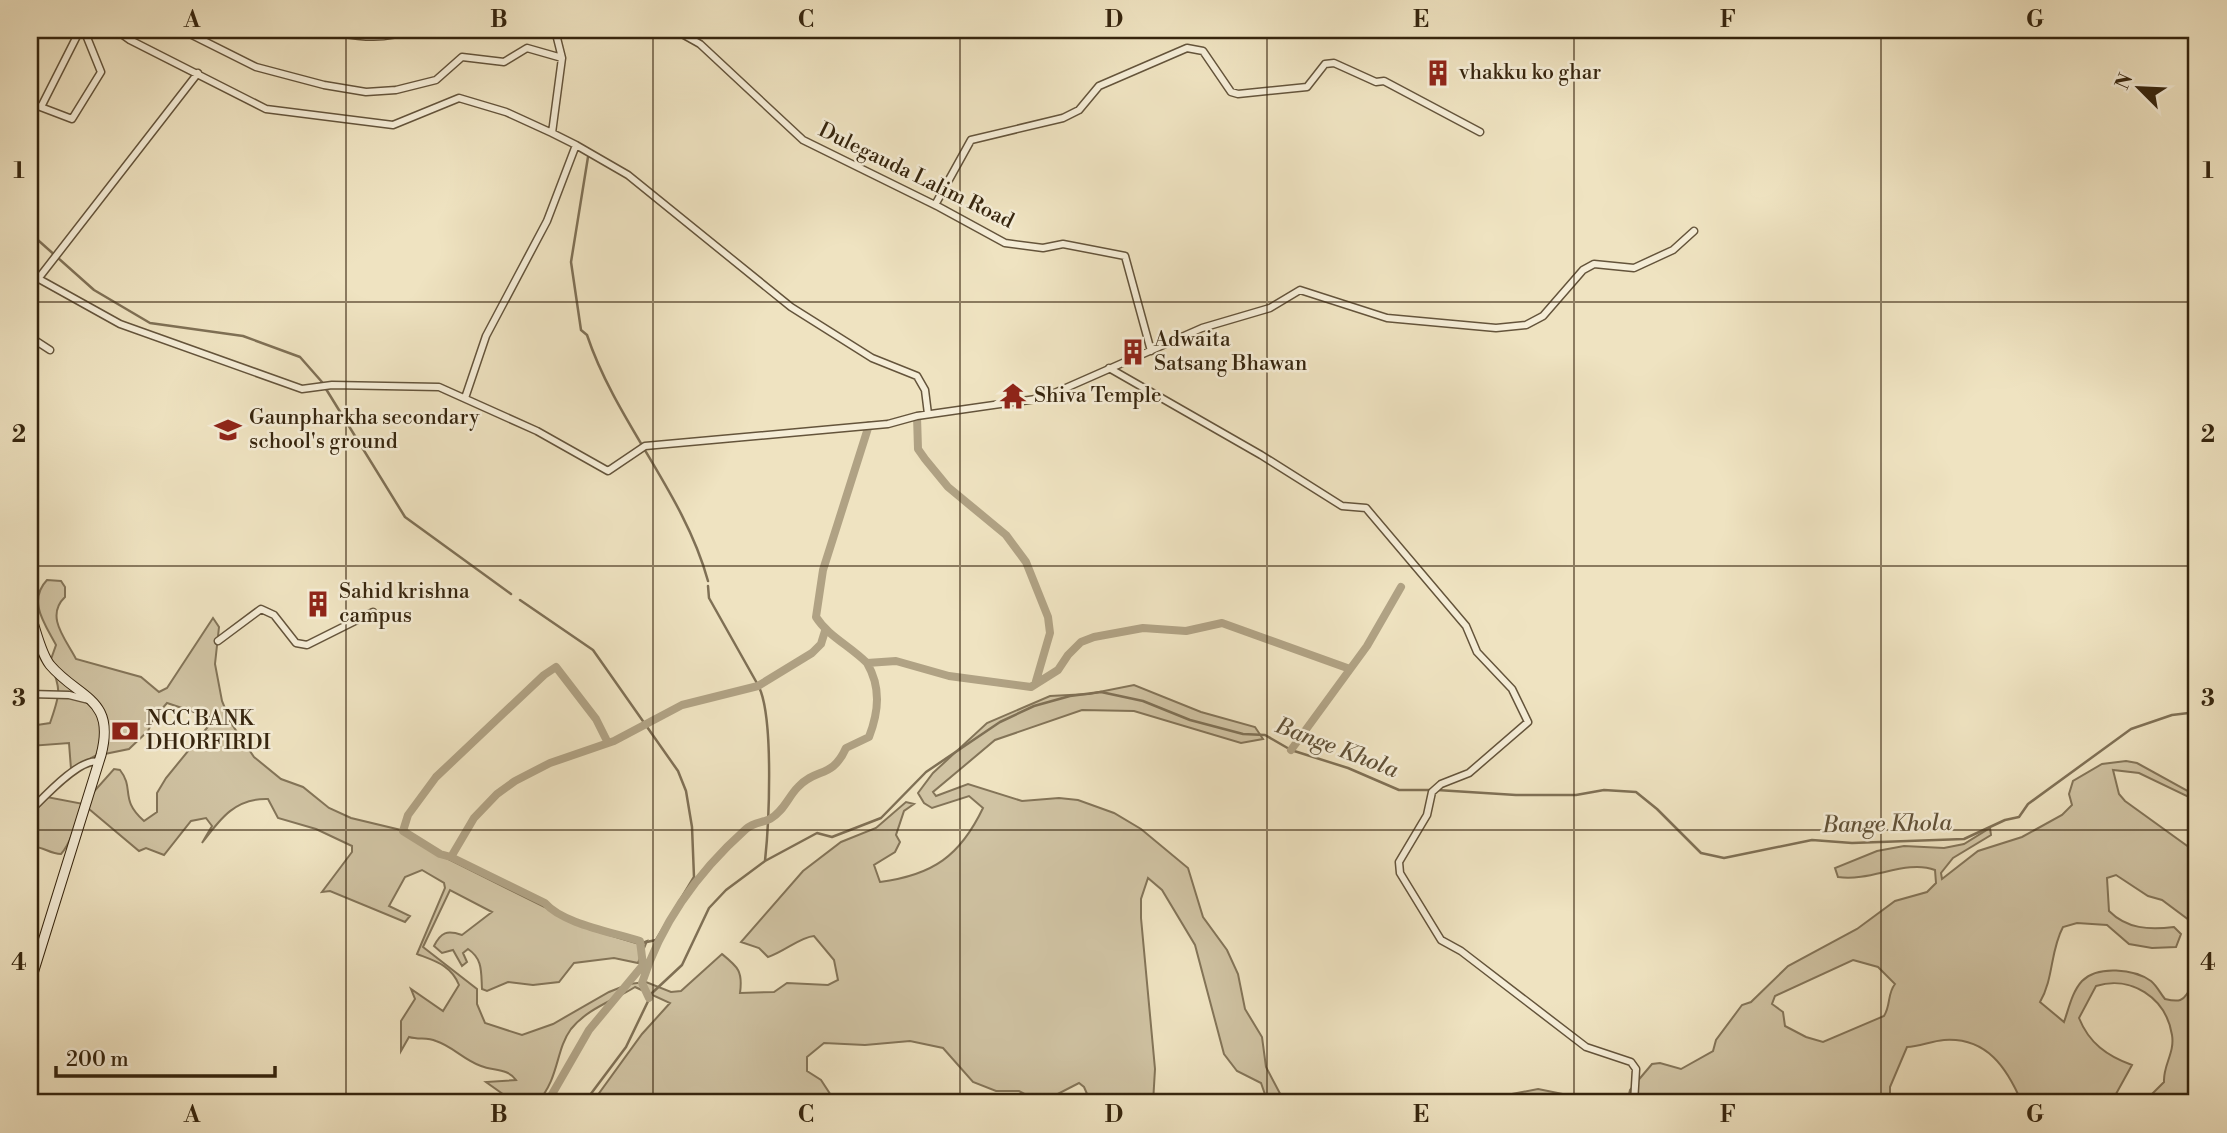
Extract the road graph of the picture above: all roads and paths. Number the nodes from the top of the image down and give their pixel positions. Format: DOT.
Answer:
graph roads {
  1 [pos="82,30"];
  2 [pos="116,30"];
  3 [pos="182,30"];
  4 [pos="322,30"];
  5 [pos="408,30"];
  6 [pos="555,30"];
  7 [pos="675,30"];
  8 [pos="562,58"];
  9 [pos="198,73"];
  10 [pos="30,103"];
  11 [pos="40,107"];
  12 [pos="1480,132"];
  13 [pos="552,133"];
  14 [pos="576,145"];
  15 [pos="935,205"];
  16 [pos="1694,231"];
  17 [pos="30,274"];
  18 [pos="38,279"];
  19 [pos="30,337"];
  20 [pos="50,350"];
  21 [pos="1151,351"];
  22 [pos="1109,368"];
  23 [pos="465,398"];
  24 [pos="928,414"];
  25 [pos="373,612"];
  26 [pos="30,614"];
  27 [pos="218,641"];
  28 [pos="30,694"];
  29 [pos="94,701"];
  30 [pos="98,764"];
  31 [pos="30,811"];
  32 [pos="30,983"];
  33 [pos="1634,1103"];
  1 -- 11 [label="street"];
  1 -- 11 [label="street"];
  2 -- 9 [label="street"];
  3 -- 8 [label="street"];
  4 -- 5 [label="street"];
  6 -- 8 [label="street"];
  7 -- 15 [label="street, Dulegauda Lalim Road"];
  8 -- 13 [label="street"];
  9 -- 13 [label="street"];
  9 -- 18 [label="street"];
  10 -- 11 [label="street"];
  12 -- 15 [label="street"];
  13 -- 14 [label="street"];
  14 -- 23 [label="street"];
  14 -- 24 [label="street"];
  15 -- 21 [label="street, Dulegauda Lalim Road"];
  16 -- 21 [label="street"];
  17 -- 18 [label="street"];
  18 -- 23 [label="street"];
  19 -- 20 [label="street"];
  21 -- 22 [label="street"];
  22 -- 24 [label="street"];
  22 -- 33 [label="street"];
  23 -- 24 [label="street"];
  25 -- 27 [label="street"];
  26 -- 29 [label="street"];
  28 -- 29 [label="street"];
  29 -- 30 [label="street"];
  30 -- 31 [label="street"];
  30 -- 32 [label="street"];
}
